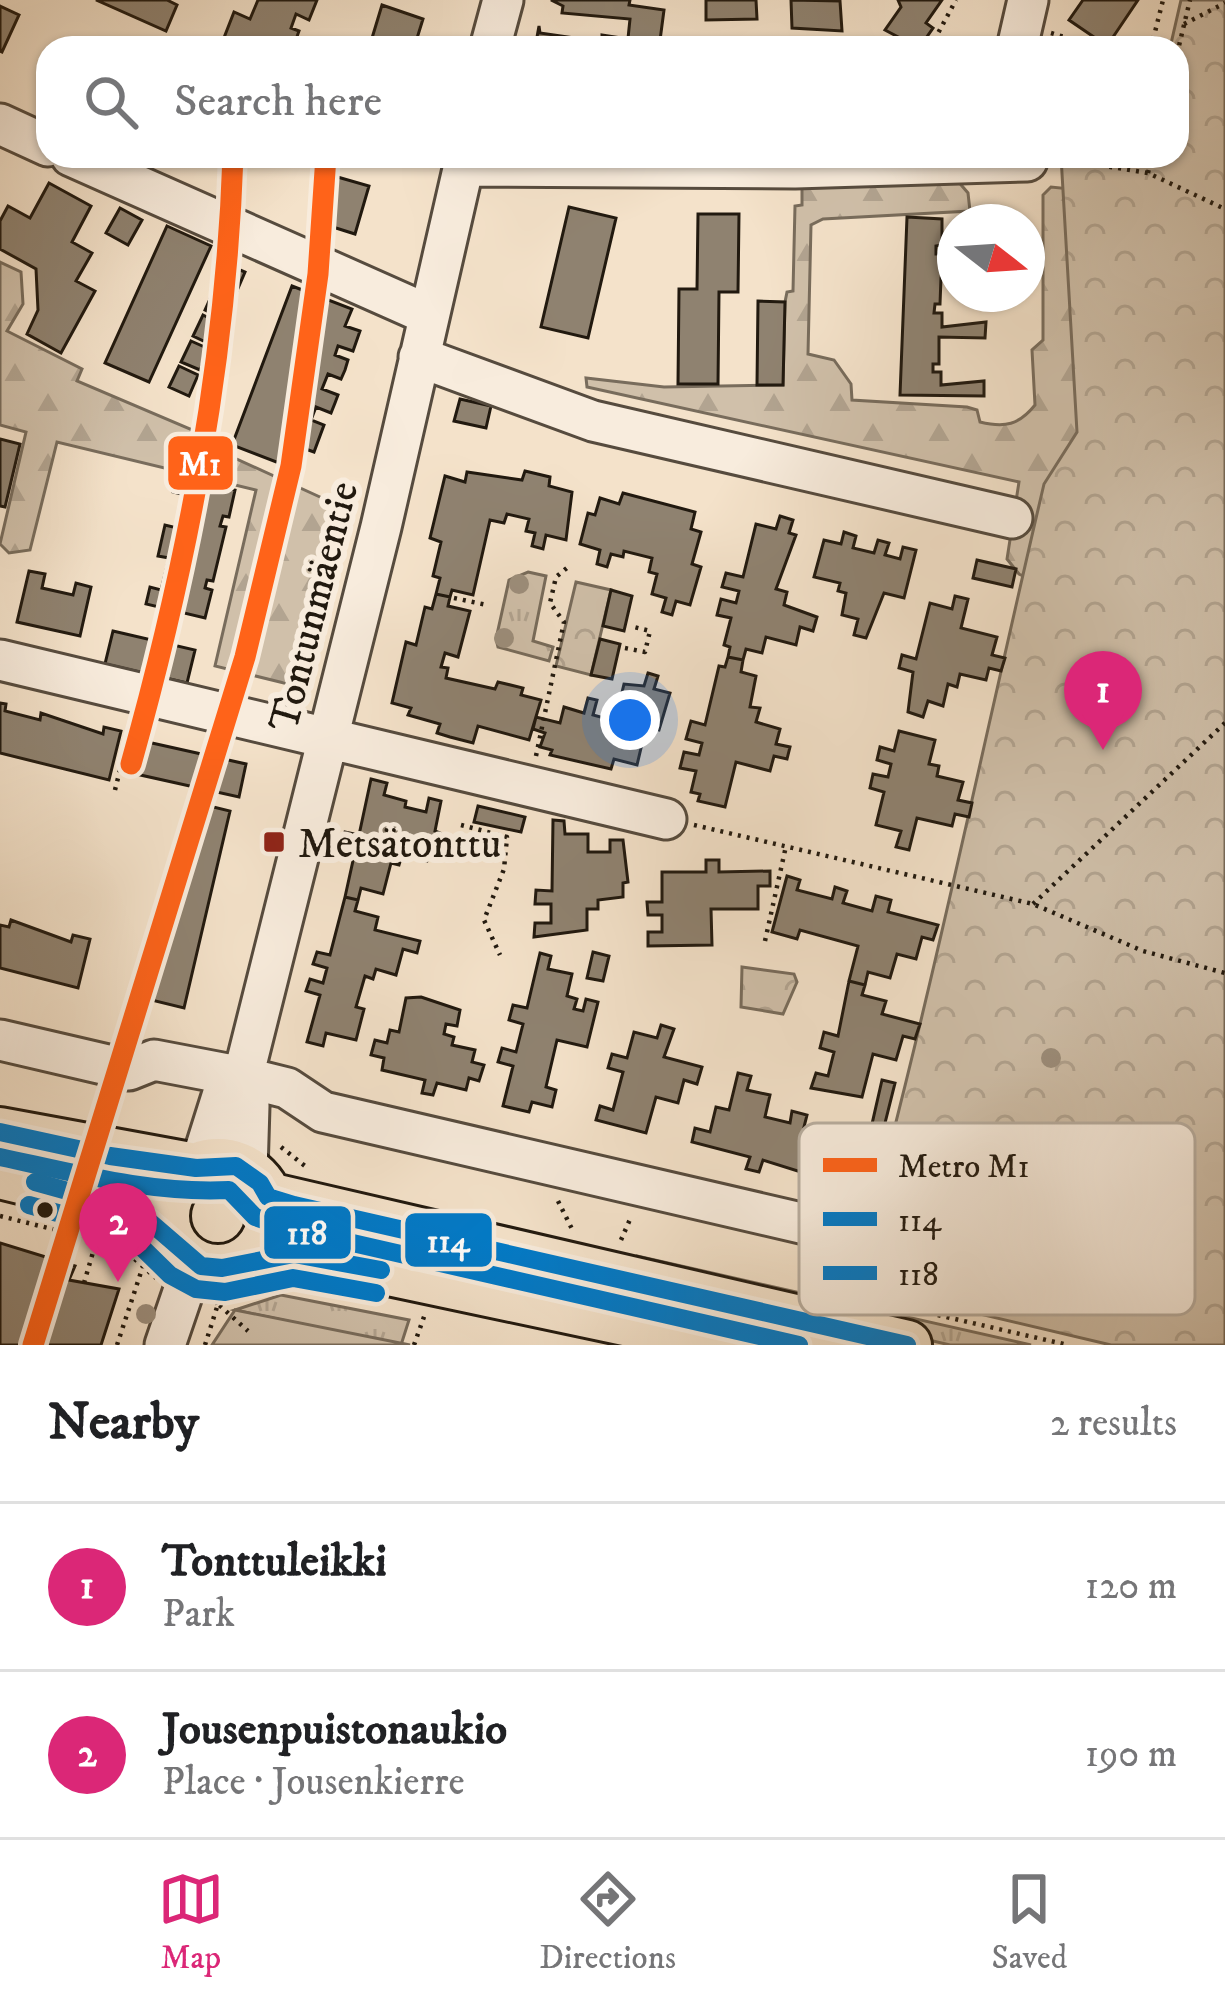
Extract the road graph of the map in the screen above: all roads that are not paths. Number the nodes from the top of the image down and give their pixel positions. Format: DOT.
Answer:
graph roads {
  1 [pos="494,2"];
  2 [pos="491,36"];
  3 [pos="0,124"];
  4 [pos="36,140"];
  5 [pos="98,168"];
  6 [pos="463,168"];
  7 [pos="429,315"];
  8 [pos="418,357"];
  9 [pos="1012,518"];
  10 [pos="0,660"];
  11 [pos="330,736"];
  12 [pos="666,818"];
  13 [pos="0,1040"];
  14 [pos="243,1077"];
  15 [pos="0,1132"];
  16 [pos="198,1167"];
  17 [pos="0,1174"];
  18 [pos="258,1184"];
  19 [pos="799,1223"];
  20 [pos="168,1253"];
  21 [pos="250,1258"];
  22 [pos="668,1328"];
  23 [pos="165,1345"];
  24 [pos="738,1345"];
  25 [pos="907,1345"];
  1 -- 2 [label="street"];
  3 -- 4 [label="street"];
  5 -- 7 [label="street"];
  6 -- 7 [label="street, Tontunmäentie"];
  7 -- 8 [label="street, Tontunmäentie"];
  8 -- 9 [label="street"];
  8 -- 11 [label="street, Tontunmäentie"];
  10 -- 11 [label="street"];
  11 -- 12 [label="street"];
  11 -- 14 [label="street, Tontunmäentie"];
  13 -- 14 [label="street"];
  14 -- 16 [label="street, Tontunmäentie"];
  14 -- 18 [label="street, Tontunmäentie"];
  14 -- 19 [label="street"];
  15 -- 16 [label="main road"];
  16 -- 18 [label="main road"];
  16 -- 20 [label="main road"];
  17 -- 20 [label="main road"];
  18 -- 21 [label="main road"];
  18 -- 22 [label="main road"];
  20 -- 21 [label="main road"];
  20 -- 23 [label="street"];
  21 -- 22 [label="main road"];
  22 -- 24 [label="main road"];
  22 -- 25 [label="main road"];
}
